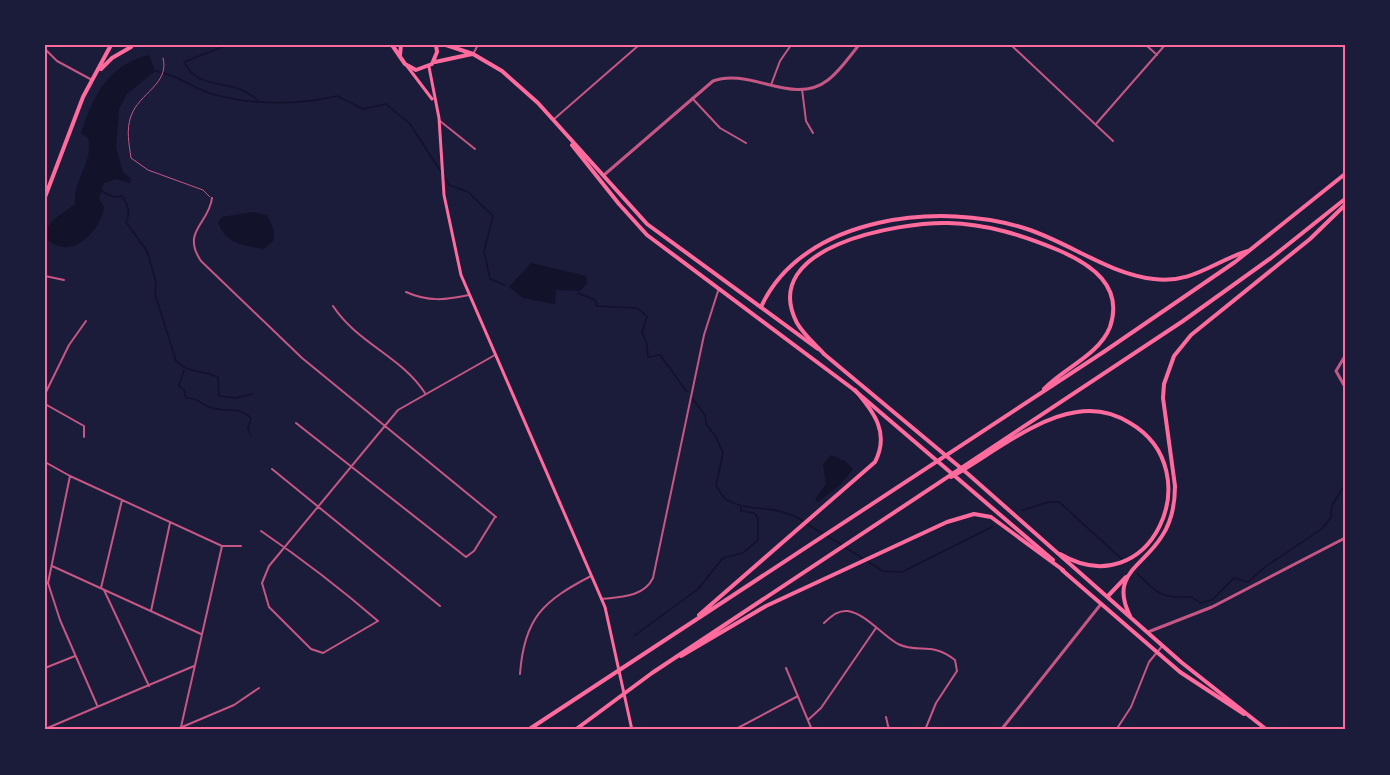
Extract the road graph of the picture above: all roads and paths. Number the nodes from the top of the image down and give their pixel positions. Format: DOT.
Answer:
graph roads {
  1 [pos="111,45"];
  2 [pos="123,45"];
  3 [pos="139,45"];
  4 [pos="392,45"];
  5 [pos="401,45"];
  6 [pos="436,45"];
  7 [pos="446,45"];
  8 [pos="478,45"];
  9 [pos="639,45"];
  10 [pos="790,45"];
  11 [pos="859,45"];
  12 [pos="1011,45"];
  13 [pos="1146,45"];
  14 [pos="1165,45"];
  15 [pos="131,47"];
  16 [pos="45,49"];
  17 [pos="473,54"];
  18 [pos="1157,55"];
  19 [pos="164,58"];
  20 [pos="401,58"];
  21 [pos="405,64"];
  22 [pos="430,65"];
  23 [pos="98,72"];
  24 [pos="93,81"];
  25 [pos="771,85"];
  26 [pos="802,89"];
  27 [pos="692,98"];
  28 [pos="434,100"];
  29 [pos="553,120"];
  30 [pos="440,121"];
  31 [pos="1096,124"];
  32 [pos="813,133"];
  33 [pos="1113,141"];
  34 [pos="746,143"];
  35 [pos="475,149"];
  36 [pos="1345,174"];
  37 [pos="601,178"];
  38 [pos="47,187"];
  39 [pos="45,197"];
  40 [pos="212,198"];
  41 [pos="1345,199"];
  42 [pos="1345,206"];
  43 [pos="665,238"];
  44 [pos="672,243"];
  45 [pos="661,247"];
  46 [pos="1251,250"];
  47 [pos="667,251"];
  48 [pos="45,276"];
  49 [pos="64,280"];
  50 [pos="719,288"];
  51 [pos="406,292"];
  52 [pos="469,295"];
  53 [pos="333,306"];
  54 [pos="761,307"];
  55 [pos="760,317"];
  56 [pos="86,321"];
  57 [pos="824,354"];
  58 [pos="495,355"];
  59 [pos="1345,356"];
  60 [pos="1345,387"];
  61 [pos="855,390"];
  62 [pos="425,393"];
  63 [pos="1041,393"];
  64 [pos="45,394"];
  65 [pos="45,404"];
  66 [pos="296,423"];
  67 [pos="384,427"];
  68 [pos="84,437"];
  69 [pos="45,462"];
  70 [pos="973,462"];
  71 [pos="351,468"];
  72 [pos="272,469"];
  73 [pos="70,476"];
  74 [pos="122,499"];
  75 [pos="320,506"];
  76 [pos="171,523"];
  77 [pos="261,531"];
  78 [pos="1345,538"];
  79 [pos="222,546"];
  80 [pos="241,546"];
  81 [pos="285,548"];
  82 [pos="1060,554"];
  83 [pos="52,566"];
  84 [pos="1064,570"];
  85 [pos="1128,574"];
  86 [pos="591,576"];
  87 [pos="102,588"];
  88 [pos="1108,596"];
  89 [pos="601,598"];
  90 [pos="1101,604"];
  91 [pos="440,606"];
  92 [pos="151,611"];
  93 [pos="1130,616"];
  94 [pos="824,623"];
  95 [pos="876,628"];
  96 [pos="678,632"];
  97 [pos="1148,632"];
  98 [pos="201,634"];
  99 [pos="1163,645"];
  100 [pos="1157,653"];
  101 [pos="75,656"];
  102 [pos="195,666"];
  103 [pos="786,668"];
  104 [pos="45,669"];
  105 [pos="652,673"];
  106 [pos="520,674"];
  107 [pos="149,686"];
  108 [pos="259,688"];
  109 [pos="798,696"];
  110 [pos="97,705"];
  111 [pos="886,717"];
  112 [pos="808,720"];
  113 [pos="1262,726"];
  114 [pos="181,727"];
  115 [pos="45,729"];
  116 [pos="737,729"];
  117 [pos="175,730"];
  118 [pos="528,730"];
  119 [pos="575,730"];
  120 [pos="632,730"];
  121 [pos="812,730"];
  122 [pos="889,730"];
  123 [pos="925,730"];
  124 [pos="1001,730"];
  125 [pos="1116,730"];
  126 [pos="1267,730"];
  1 -- 23 [label="main road"];
  2 -- 15 [label="main road"];
  3 -- 15 [label="main road"];
  4 -- 20 [label="main road"];
  5 -- 20 [label="main road"];
  6 -- 22 [label="main road"];
  7 -- 17 [label="main road"];
  8 -- 17 [label="street"];
  9 -- 29 [label="street"];
  10 -- 25 [label="street"];
  11 -- 26 [label="street"];
  12 -- 31 [label="street"];
  13 -- 18 [label="street"];
  14 -- 18 [label="street"];
  15 -- 23 [label="main road"];
  16 -- 24 [label="street"];
  17 -- 22 [label="main road"];
  17 -- 29 [label="main road"];
  18 -- 31 [label="street"];
  19 -- 40 [label="lane"];
  20 -- 21 [label="main road"];
  21 -- 22 [label="main road"];
  21 -- 28 [label="main road"];
  22 -- 28 [label="main road"];
  23 -- 24 [label="main road"];
  24 -- 38 [label="main road"];
  25 -- 26 [label="street"];
  25 -- 27 [label="street"];
  26 -- 32 [label="street"];
  27 -- 34 [label="street"];
  27 -- 37 [label="street"];
  28 -- 30 [label="main road"];
  29 -- 37 [label="main road"];
  30 -- 35 [label="street"];
  30 -- 52 [label="main road"];
  31 -- 33 [label="street"];
  36 -- 46 [label="main road"];
  37 -- 43 [label="main road"];
  37 -- 45 [label="main road"];
  38 -- 39 [label="main road"];
  40 -- 67 [label="street"];
  41 -- 70 [label="main road"];
  42 -- 85 [label="main road"];
  43 -- 44 [label="main road"];
  43 -- 45 [label="main road"];
  44 -- 47 [label="main road"];
  44 -- 54 [label="main road"];
  45 -- 47 [label="main road"];
  46 -- 54 [label="main road"];
  46 -- 63 [label="main road"];
  47 -- 50 [label="main road"];
  48 -- 49 [label="street"];
  50 -- 55 [label="main road"];
  50 -- 89 [label="street"];
  51 -- 52 [label="street"];
  52 -- 58 [label="main road"];
  53 -- 62 [label="street"];
  54 -- 55 [label="main road"];
  54 -- 57 [label="main road"];
  55 -- 61 [label="main road"];
  56 -- 64 [label="street"];
  57 -- 63 [label="main road"];
  57 -- 82 [label="main road"];
  58 -- 62 [label="street"];
  58 -- 86 [label="main road"];
  59 -- 60 [label="street"];
  61 -- 84 [label="main road"];
  61 -- 96 [label="main road"];
  62 -- 67 [label="street"];
  63 -- 96 [label="main road"];
  65 -- 68 [label="street"];
  66 -- 71 [label="street"];
  67 -- 71 [label="street"];
  67 -- 71 [label="street"];
  69 -- 73 [label="street"];
  70 -- 82 [label="main road"];
  70 -- 105 [label="main road"];
  71 -- 75 [label="street"];
  72 -- 75 [label="street"];
  73 -- 74 [label="street"];
  73 -- 83 [label="street"];
  74 -- 76 [label="street"];
  74 -- 87 [label="street"];
  75 -- 81 [label="street"];
  75 -- 91 [label="street"];
  76 -- 79 [label="street"];
  76 -- 92 [label="street"];
  77 -- 81 [label="street"];
  78 -- 97 [label="street"];
  79 -- 80 [label="street"];
  79 -- 98 [label="street"];
  81 -- 81 [label="street"];
  82 -- 88 [label="main road"];
  83 -- 87 [label="street"];
  83 -- 101 [label="street"];
  84 -- 90 [label="main road"];
  84 -- 105 [label="main road"];
  85 -- 88 [label="main road"];
  85 -- 93 [label="main road"];
  86 -- 89 [label="main road"];
  86 -- 106 [label="street"];
  87 -- 92 [label="street"];
  87 -- 107 [label="street"];
  88 -- 90 [label="main road"];
  88 -- 93 [label="main road"];
  89 -- 120 [label="main road"];
  90 -- 100 [label="main road"];
  90 -- 124 [label="street"];
  92 -- 98 [label="street"];
  93 -- 97 [label="main road"];
  94 -- 95 [label="street"];
  95 -- 112 [label="street"];
  95 -- 123 [label="street"];
  96 -- 118 [label="main road"];
  97 -- 99 [label="main road"];
  98 -- 102 [label="street"];
  99 -- 100 [label="street"];
  99 -- 113 [label="main road"];
  100 -- 113 [label="main road"];
  100 -- 125 [label="street"];
  101 -- 104 [label="street"];
  101 -- 110 [label="street"];
  102 -- 107 [label="street"];
  102 -- 114 [label="street"];
  103 -- 109 [label="street"];
  105 -- 119 [label="main road"];
  107 -- 110 [label="street"];
  108 -- 114 [label="street"];
  109 -- 112 [label="street"];
  109 -- 116 [label="street"];
  110 -- 115 [label="street"];
  111 -- 122 [label="street"];
  112 -- 121 [label="street"];
  113 -- 126 [label="main road"];
  114 -- 117 [label="street"];
}
